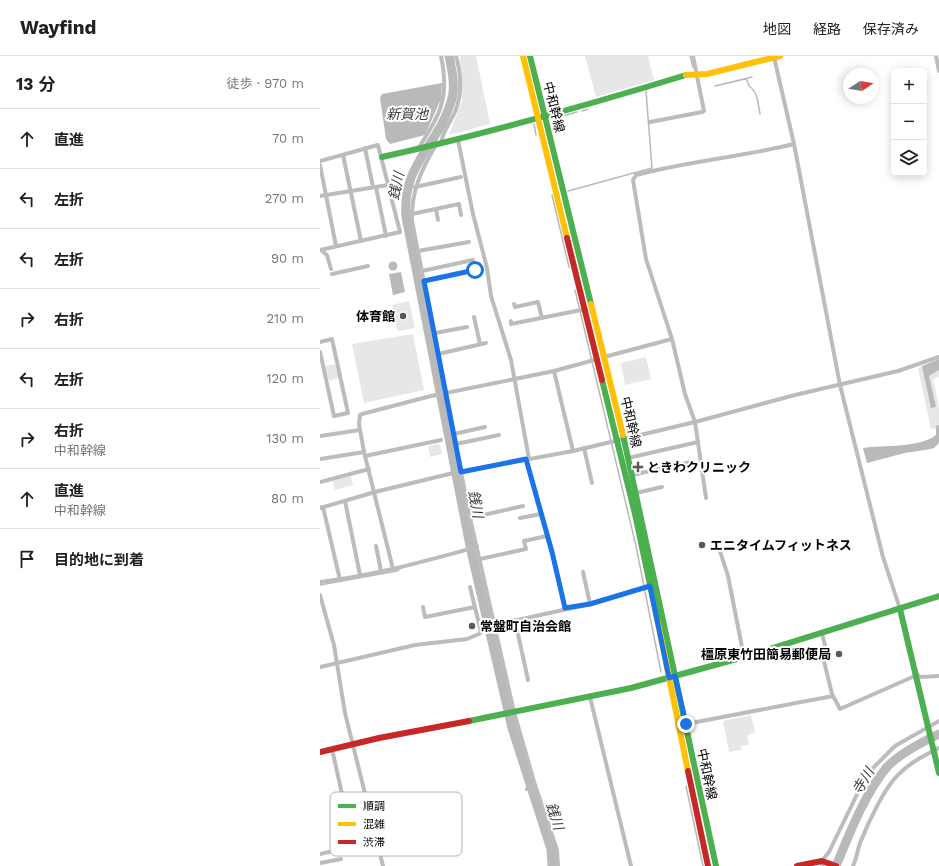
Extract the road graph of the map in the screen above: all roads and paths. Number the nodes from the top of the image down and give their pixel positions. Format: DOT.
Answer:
graph roads {
  1 [pos="441,56"];
  2 [pos="456,56"];
  3 [pos="524,56"];
  4 [pos="530,56"];
  5 [pos="693,56"];
  6 [pos="936,56"];
  7 [pos="777,57"];
  8 [pos="939,71"];
  9 [pos="697,73"];
  10 [pos="542,118"];
  11 [pos="650,122"];
  12 [pos="458,140"];
  13 [pos="794,144"];
  14 [pos="437,145"];
  15 [pos="365,148"];
  16 [pos="420,149"];
  17 [pos="344,155"];
  18 [pos="382,157"];
  19 [pos="320,161"];
  20 [pos="320,165"];
  21 [pos="461,177"];
  22 [pos="388,185"];
  23 [pos="375,187"];
  24 [pos="415,187"];
  25 [pos="351,191"];
  26 [pos="326,195"];
  27 [pos="320,196"];
  28 [pos="436,209"];
  29 [pos="412,214"];
  30 [pos="461,215"];
  31 [pos="438,220"];
  32 [pos="386,236"];
  33 [pos="361,241"];
  34 [pos="469,242"];
  35 [pos="336,246"];
  36 [pos="320,250"];
  37 [pos="418,251"];
  38 [pos="473,260"];
  39 [pos="368,266"];
  40 [pos="331,269"];
  41 [pos="475,270"];
  42 [pos="422,271"];
  43 [pos="332,274"];
  44 [pos="424,281"];
  45 [pos="514,304"];
  46 [pos="582,309"];
  47 [pos="474,317"];
  48 [pos="542,318"];
  49 [pos="511,321"];
  50 [pos="467,327"];
  51 [pos="434,333"];
  52 [pos="672,339"];
  53 [pos="320,342"];
  54 [pos="486,343"];
  55 [pos="480,344"];
  56 [pos="320,352"];
  57 [pos="438,354"];
  58 [pos="939,357"];
  59 [pos="597,359"];
  60 [pos="554,371"];
  61 [pos="513,379"];
  62 [pos="840,384"];
  63 [pos="445,394"];
  64 [pos="695,422"];
  65 [pos="485,427"];
  66 [pos="360,430"];
  67 [pos="454,434"];
  68 [pos="499,435"];
  69 [pos="320,436"];
  70 [pos="441,440"];
  71 [pos="617,440"];
  72 [pos="698,442"];
  73 [pos="456,444"];
  74 [pos="584,448"];
  75 [pos="573,451"];
  76 [pos="364,454"];
  77 [pos="628,458"];
  78 [pos="320,459"];
  79 [pos="528,459"];
  80 [pos="690,462"];
  81 [pos="368,469"];
  82 [pos="460,472"];
  83 [pos="632,475"];
  84 [pos="320,482"];
  85 [pos="592,483"];
  86 [pos="662,487"];
  87 [pos="375,492"];
  88 [pos="636,493"];
  89 [pos="706,498"];
  90 [pos="345,501"];
  91 [pos="523,506"];
  92 [pos="322,508"];
  93 [pos="541,514"];
  94 [pos="470,518"];
  95 [pos="520,518"];
  96 [pos="547,536"];
  97 [pos="376,546"];
  98 [pos="475,547"];
  99 [pos="719,548"];
  100 [pos="480,559"];
  101 [pos="393,569"];
  102 [pos="381,571"];
  103 [pos="583,572"];
  104 [pos="360,575"];
  105 [pos="340,580"];
  106 [pos="320,582"];
  107 [pos="470,587"];
  108 [pos="646,587"];
  109 [pos="320,595"];
  110 [pos="939,596"];
  111 [pos="590,604"];
  112 [pos="423,607"];
  113 [pos="475,607"];
  114 [pos="565,608"];
  115 [pos="900,609"];
  116 [pos="325,618"];
  117 [pos="320,620"];
  118 [pos="515,620"];
  119 [pos="494,626"];
  120 [pos="481,632"];
  121 [pos="822,633"];
  122 [pos="744,657"];
  123 [pos="338,663"];
  124 [pos="320,667"];
  125 [pos="917,675"];
  126 [pos="939,676"];
  127 [pos="672,677"];
  128 [pos="528,680"];
  129 [pos="833,696"];
  130 [pos="590,697"];
  131 [pos="514,712"];
  132 [pos="939,720"];
  133 [pos="686,724"];
  134 [pos="929,728"];
  135 [pos="354,743"];
  136 [pos="332,749"];
  137 [pos="936,749"];
  138 [pos="320,752"];
  139 [pos="939,773"];
  140 [pos="535,786"];
  141 [pos="528,789"];
  142 [pos="342,792"];
  143 [pos="366,792"];
  144 [pos="330,852"];
  145 [pos="320,854"];
  146 [pos="381,856"];
  147 [pos="341,859"];
  148 [pos="320,863"];
  149 [pos="823,863"];
  150 [pos="383,866"];
  151 [pos="558,866"];
  152 [pos="631,866"];
  153 [pos="708,866"];
  154 [pos="716,866"];
  155 [pos="797,866"];
  156 [pos="836,866"];
  157 [pos="852,866"];
  1 -- 16 [label="street"];
  2 -- 14 [label="street"];
  3 -- 10 [label="main road, 中和幹線"];
  4 -- 10 [label="main road, 中和幹線"];
  5 -- 9 [label="street"];
  6 -- 8 [label="street"];
  7 -- 9 [label="main road"];
  7 -- 13 [label="street"];
  9 -- 10 [label="main road"];
  9 -- 11 [label="street"];
  10 -- 12 [label="main road"];
  10 -- 46 [label="main road, 中和幹線"];
  10 -- 59 [label="main road, 中和幹線"];
  12 -- 14 [label="main road"];
  12 -- 61 [label="street"];
  13 -- 52 [label="street"];
  13 -- 62 [label="street"];
  14 -- 16 [label="main road"];
  14 -- 24 [label="street"];
  15 -- 17 [label="street"];
  15 -- 18 [label="street"];
  15 -- 23 [label="street"];
  16 -- 18 [label="main road"];
  17 -- 19 [label="street"];
  17 -- 25 [label="street"];
  18 -- 22 [label="street"];
  20 -- 26 [label="street"];
  21 -- 24 [label="street"];
  22 -- 23 [label="street"];
  22 -- 32 [label="street"];
  23 -- 25 [label="street"];
  23 -- 32 [label="street"];
  24 -- 29 [label="street"];
  25 -- 26 [label="street"];
  25 -- 33 [label="street"];
  26 -- 27 [label="street"];
  26 -- 35 [label="street"];
  28 -- 29 [label="street"];
  28 -- 30 [label="street"];
  28 -- 31 [label="street"];
  29 -- 37 [label="street"];
  32 -- 33 [label="street"];
  33 -- 35 [label="street"];
  34 -- 37 [label="street"];
  35 -- 36 [label="street"];
  36 -- 40 [label="street"];
  37 -- 42 [label="street"];
  38 -- 42 [label="street"];
  39 -- 43 [label="street"];
  41 -- 44 [label="street"];
  42 -- 44 [label="street"];
  44 -- 51 [label="street"];
  45 -- 48 [label="street"];
  46 -- 48 [label="street"];
  46 -- 59 [label="main road, 中和幹線"];
  47 -- 55 [label="street"];
  48 -- 49 [label="street"];
  50 -- 51 [label="street"];
  51 -- 57 [label="street"];
  52 -- 59 [label="street"];
  52 -- 64 [label="street"];
  53 -- 56 [label="street"];
  54 -- 55 [label="street"];
  55 -- 57 [label="street"];
  57 -- 63 [label="street"];
  58 -- 62 [label="street"];
  59 -- 60 [label="street"];
  59 -- 71 [label="main road, 中和幹線"];
  60 -- 61 [label="street"];
  60 -- 75 [label="street"];
  61 -- 63 [label="street"];
  61 -- 79 [label="street"];
  62 -- 64 [label="street"];
  62 -- 115 [label="street"];
  63 -- 66 [label="street"];
  63 -- 67 [label="street"];
  64 -- 71 [label="street"];
  64 -- 72 [label="street"];
  65 -- 67 [label="street"];
  66 -- 69 [label="street"];
  66 -- 76 [label="street"];
  67 -- 73 [label="street"];
  68 -- 73 [label="street"];
  70 -- 76 [label="street"];
  71 -- 74 [label="street"];
  71 -- 77 [label="main road, 中和幹線"];
  71 -- 108 [label="main road, 中和幹線"];
  72 -- 77 [label="street"];
  72 -- 89 [label="street"];
  73 -- 82 [label="street"];
  74 -- 75 [label="street"];
  74 -- 85 [label="street"];
  75 -- 79 [label="street"];
  76 -- 78 [label="street"];
  76 -- 81 [label="street"];
  77 -- 83 [label="main road, 中和幹線"];
  79 -- 82 [label="street"];
  79 -- 93 [label="street"];
  80 -- 83 [label="street"];
  81 -- 84 [label="street"];
  81 -- 87 [label="street"];
  82 -- 87 [label="street"];
  82 -- 94 [label="street"];
  83 -- 88 [label="main road, 中和幹線"];
  86 -- 88 [label="street"];
  87 -- 90 [label="street"];
  87 -- 101 [label="street"];
  88 -- 127 [label="main road, 中和幹線"];
  90 -- 92 [label="street"];
  90 -- 104 [label="street"];
  91 -- 94 [label="street"];
  92 -- 105 [label="street"];
  93 -- 95 [label="street"];
  93 -- 96 [label="street"];
  94 -- 98 [label="street"];
  96 -- 100 [label="street"];
  96 -- 114 [label="street"];
  97 -- 102 [label="street"];
  98 -- 100 [label="street"];
  98 -- 101 [label="street"];
  99 -- 122 [label="street"];
  100 -- 119 [label="street"];
  101 -- 102 [label="street"];
  102 -- 104 [label="street"];
  103 -- 111 [label="street"];
  104 -- 105 [label="street"];
  105 -- 106 [label="street"];
  107 -- 113 [label="street"];
  108 -- 111 [label="street"];
  108 -- 127 [label="main road, 中和幹線"];
  109 -- 116 [label="street"];
  110 -- 115 [label="main road"];
  111 -- 114 [label="street"];
  112 -- 113 [label="street"];
  113 -- 120 [label="street"];
  114 -- 118 [label="street"];
  115 -- 121 [label="main road"];
  115 -- 125 [label="main road"];
  116 -- 117 [label="street"];
  116 -- 123 [label="street"];
  118 -- 119 [label="street"];
  118 -- 128 [label="street"];
  119 -- 120 [label="street"];
  119 -- 131 [label="street"];
  120 -- 123 [label="street"];
  121 -- 122 [label="main road"];
  121 -- 129 [label="street"];
  122 -- 127 [label="main road"];
  123 -- 124 [label="street"];
  123 -- 135 [label="street"];
  125 -- 126 [label="street"];
  125 -- 129 [label="street"];
  125 -- 134 [label="main road"];
  127 -- 130 [label="main road"];
  127 -- 133 [label="main road, 中和幹線"];
  127 -- 153 [label="main road, 中和幹線"];
  129 -- 133 [label="street"];
  130 -- 131 [label="main road"];
  130 -- 152 [label="street"];
  131 -- 135 [label="main road"];
  131 -- 140 [label="street"];
  132 -- 134 [label="street"];
  133 -- 154 [label="main road, 中和幹線"];
  134 -- 137 [label="main road"];
  134 -- 149 [label="street"];
  135 -- 136 [label="main road"];
  135 -- 143 [label="street"];
  136 -- 138 [label="main road"];
  136 -- 142 [label="street"];
  137 -- 139 [label="main road"];
  137 -- 157 [label="street"];
  140 -- 141 [label="street"];
  140 -- 151 [label="street"];
  144 -- 145 [label="street"];
  146 -- 150 [label="street"];
  147 -- 148 [label="street"];
  149 -- 155 [label="main road"];
  149 -- 156 [label="main road"];
}
